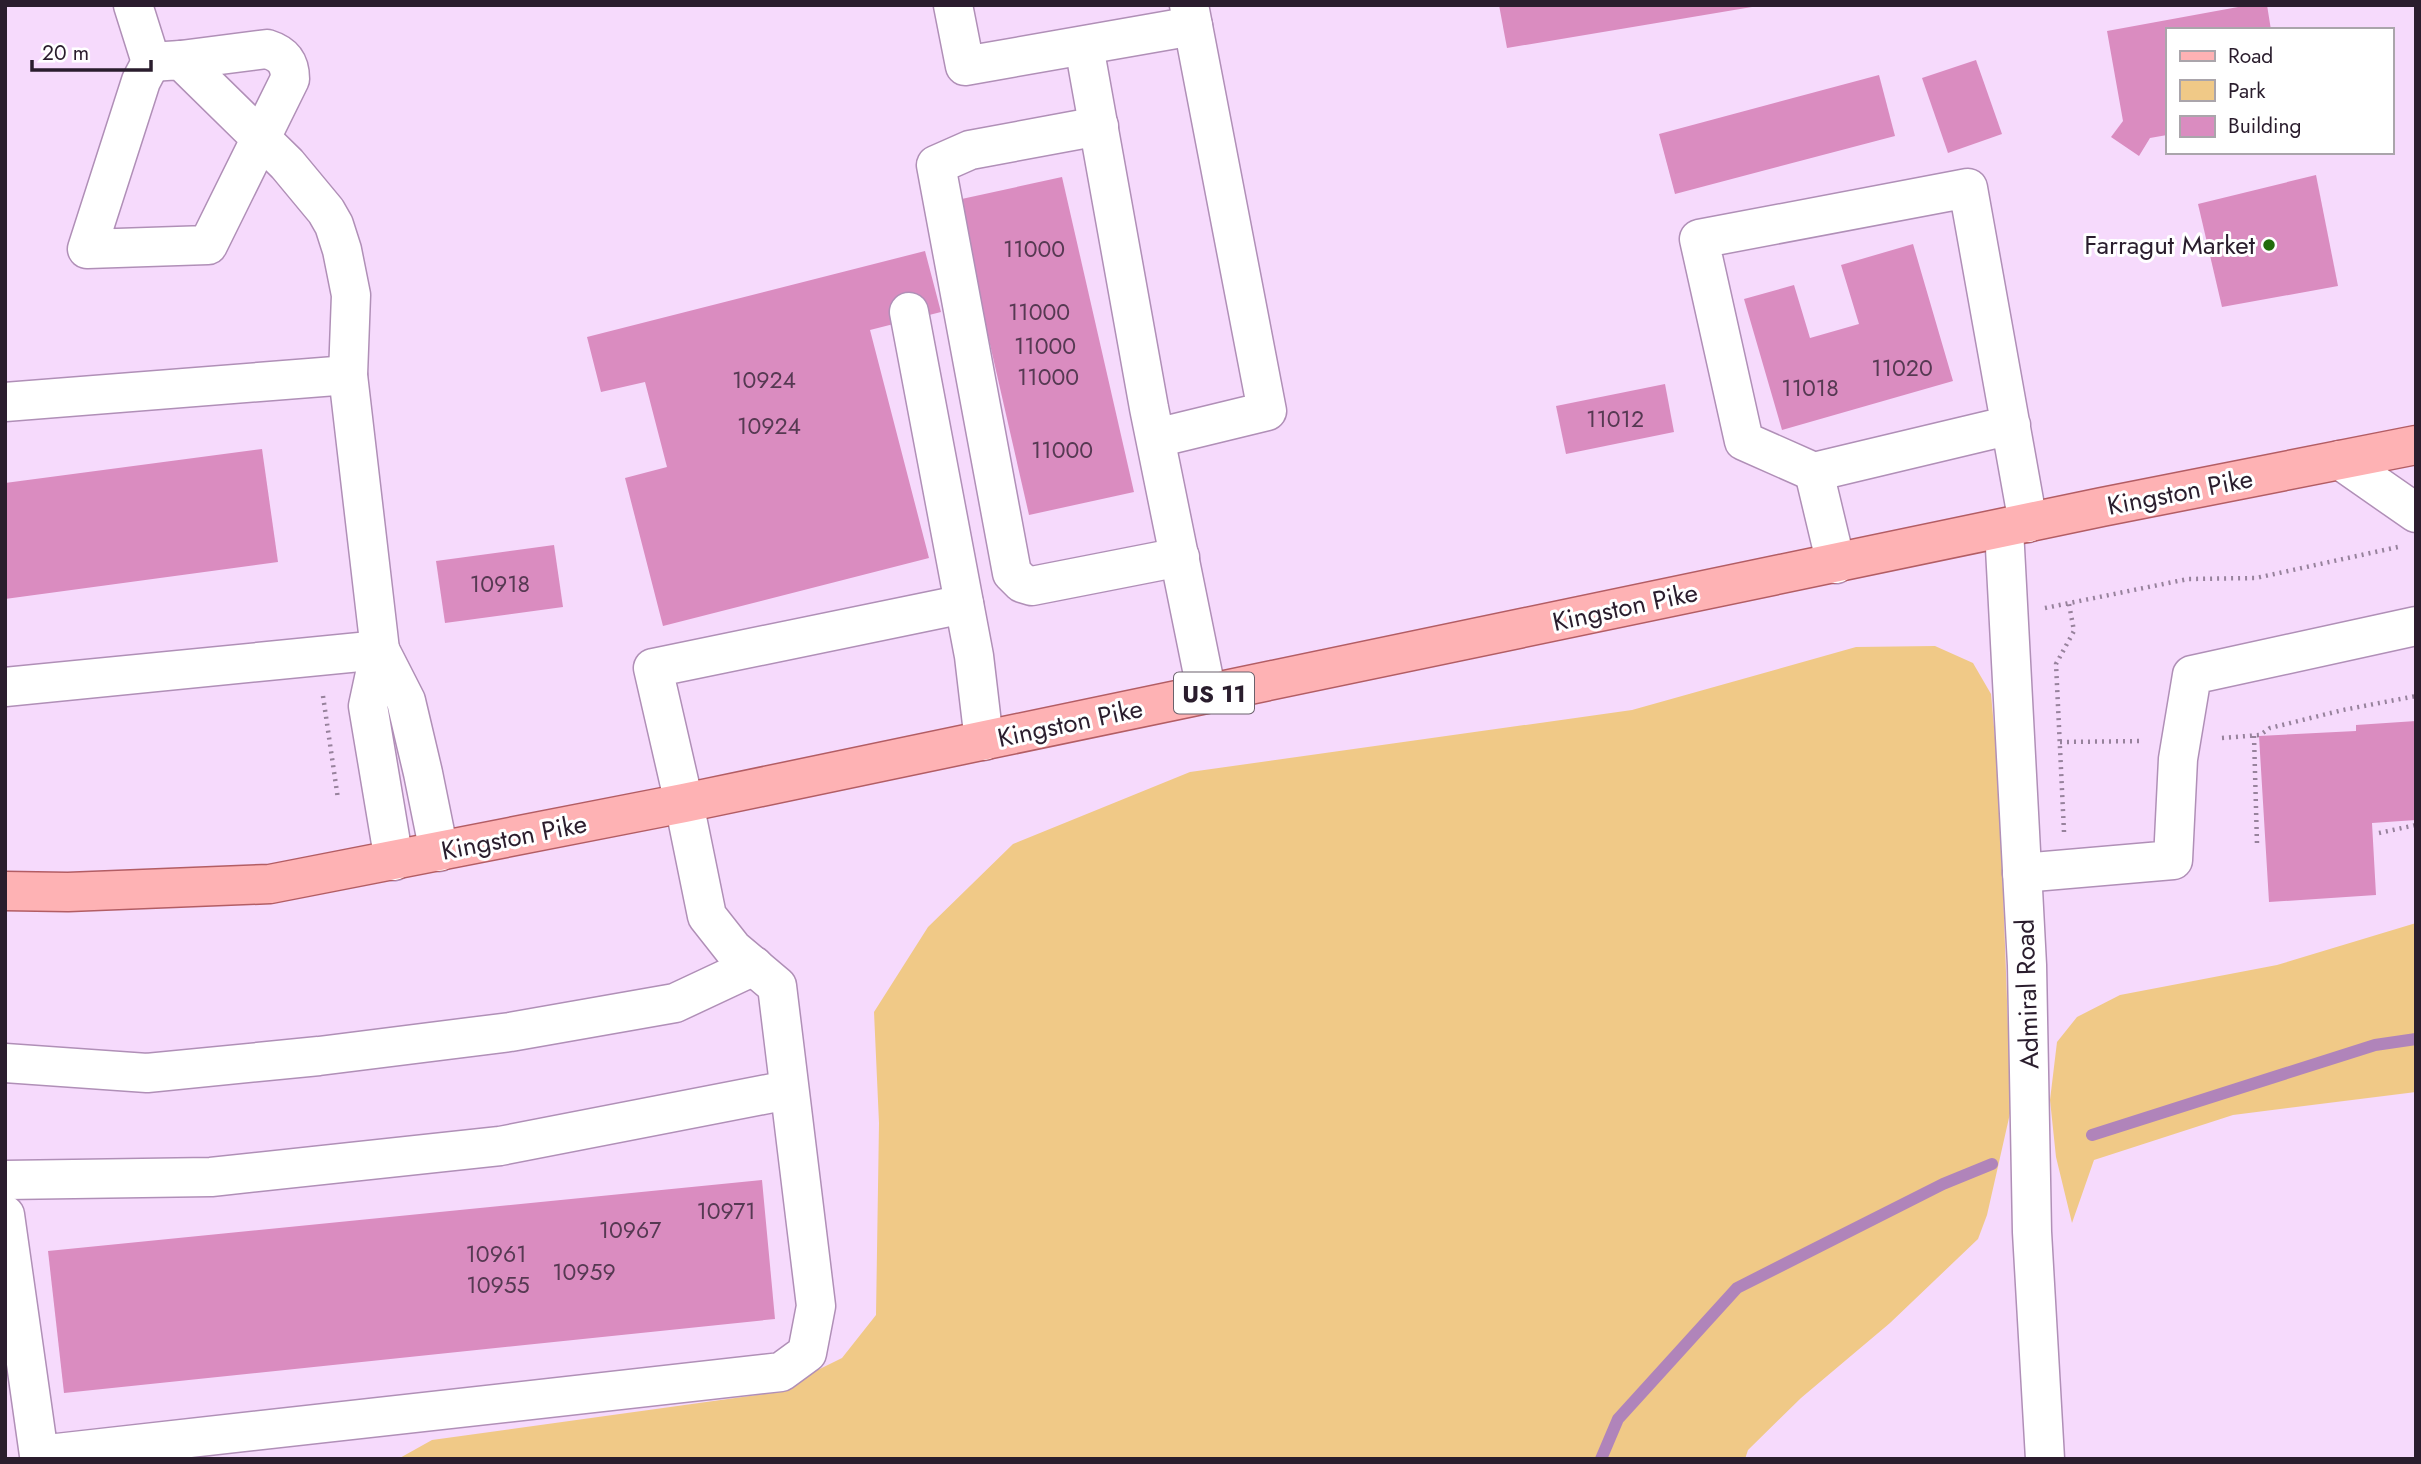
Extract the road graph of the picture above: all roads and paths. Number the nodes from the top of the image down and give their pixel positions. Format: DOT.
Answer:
graph roads {
  1 [pos="133,5"];
  2 [pos="954,5"];
  3 [pos="1191,15"];
  4 [pos="1084,46"];
  5 [pos="166,61"];
  6 [pos="1098,126"];
  7 [pos="260,138"];
  8 [pos="909,312"];
  9 [pos="348,375"];
  10 [pos="5,402"];
  11 [pos="2011,425"];
  12 [pos="1156,438"];
  13 [pos="2416,445"];
  14 [pos="2340,460"];
  15 [pos="1814,472"];
  16 [pos="2016,526"];
  17 [pos="2409,530"];
  18 [pos="1180,557"];
  19 [pos="1836,564"];
  20 [pos="964,604"];
  21 [pos="2069,604"];
  22 [pos="2008,616"];
  23 [pos="2416,626"];
  24 [pos="380,650"];
  25 [pos="318,657"];
  26 [pos="5,687"];
  27 [pos="1208,694"];
  28 [pos="2416,696"];
  29 [pos="2254,736"];
  30 [pos="2181,740"];
  31 [pos="984,741"];
  32 [pos="2060,742"];
  33 [pos="338,799"];
  34 [pos="684,803"];
  35 [pos="2416,825"];
  36 [pos="2379,832"];
  37 [pos="2256,844"];
  38 [pos="439,852"];
  39 [pos="394,861"];
  40 [pos="2066,869"];
  41 [pos="2022,873"];
  42 [pos="5,891"];
  43 [pos="754,966"];
  44 [pos="5,1063"];
  45 [pos="788,1090"];
  46 [pos="5,1180"];
  47 [pos="5,1215"];
  48 [pos="2045,1459"];
  1 -- 5 [label="street"];
  2 -- 4 [label="street"];
  3 -- 4 [label="street"];
  3 -- 12 [label="street"];
  4 -- 6 [label="street"];
  5 -- 7 [label="street"];
  5 -- 7 [label="street"];
  5 -- 7 [label="street"];
  6 -- 12 [label="street"];
  6 -- 18 [label="street"];
  7 -- 9 [label="street"];
  8 -- 20 [label="street"];
  9 -- 10 [label="street"];
  9 -- 24 [label="street"];
  11 -- 15 [label="street"];
  11 -- 15 [label="street, Admiral Road"];
  11 -- 16 [label="street, Admiral Road"];
  12 -- 18 [label="street"];
  13 -- 14 [label="main road, Kingston Pike / US 11"];
  14 -- 16 [label="main road, Kingston Pike / US 11"];
  14 -- 17 [label="street"];
  15 -- 19 [label="street"];
  16 -- 19 [label="main road, Kingston Pike / US 11"];
  16 -- 22 [label="street, Admiral Road"];
  17 -- 21 [label="path"];
  18 -- 27 [label="street"];
  19 -- 27 [label="main road, Kingston Pike / US 11"];
  20 -- 31 [label="street"];
  20 -- 34 [label="street"];
  21 -- 22 [label="path"];
  21 -- 32 [label="path"];
  22 -- 41 [label="street, Admiral Road"];
  23 -- 30 [label="street"];
  24 -- 25 [label="street"];
  24 -- 38 [label="street"];
  24 -- 39 [label="street"];
  25 -- 26 [label="street"];
  25 -- 33 [label="path"];
  27 -- 31 [label="main road, Kingston Pike / US 11"];
  28 -- 29 [label="path"];
  29 -- 30 [label="path"];
  29 -- 37 [label="path"];
  30 -- 32 [label="path"];
  30 -- 40 [label="street"];
  31 -- 34 [label="main road, Kingston Pike / US 11"];
  32 -- 40 [label="path"];
  34 -- 38 [label="main road, Kingston Pike / US 11"];
  34 -- 43 [label="street"];
  35 -- 36 [label="path"];
  38 -- 39 [label="main road, Kingston Pike / US 11"];
  39 -- 42 [label="main road, Kingston Pike / US 11"];
  40 -- 41 [label="street"];
  41 -- 48 [label="street, Admiral Road"];
  43 -- 44 [label="street"];
  43 -- 45 [label="street"];
  45 -- 46 [label="street"];
  45 -- 47 [label="street"];
}
